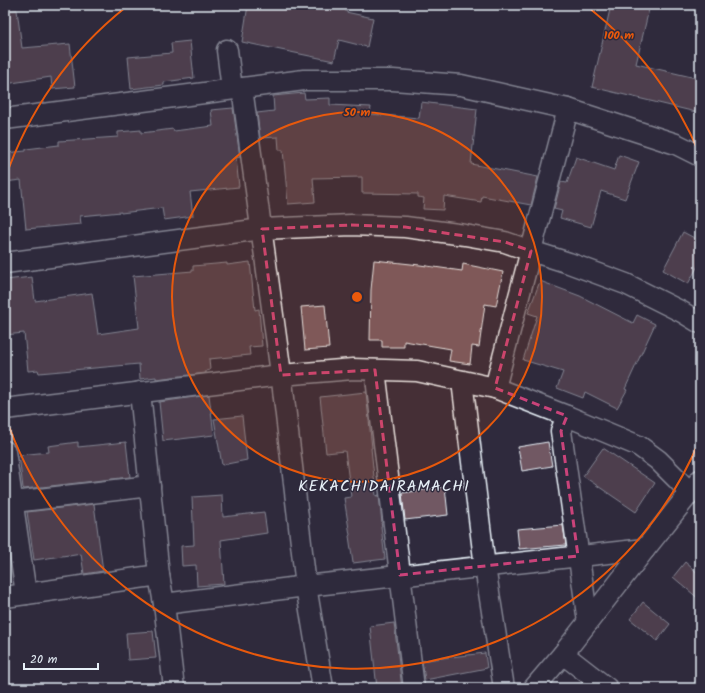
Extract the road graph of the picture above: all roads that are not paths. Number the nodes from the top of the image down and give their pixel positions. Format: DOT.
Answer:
graph roads {
  1 [pos="227,50"];
  2 [pos="237,88"];
  3 [pos="568,109"];
  4 [pos="5,119"];
  5 [pos="700,156"];
  6 [pos="262,229"];
  7 [pos="531,251"];
  8 [pos="5,263"];
  9 [pos="700,323"];
  10 [pos="375,370"];
  11 [pos="281,375"];
  12 [pos="462,381"];
  13 [pos="495,388"];
  14 [pos="140,392"];
  15 [pos="5,409"];
  16 [pos="567,416"];
  17 [pos="5,451"];
  18 [pos="150,486"];
  19 [pos="695,487"];
  20 [pos="9,503"];
  21 [pos="645,549"];
  22 [pos="578,556"];
  23 [pos="485,566"];
  24 [pos="159,575"];
  25 [pos="400,576"];
  26 [pos="306,586"];
  27 [pos="26,594"];
  28 [pos="5,597"];
  29 [pos="164,604"];
  30 [pos="588,622"];
  31 [pos="564,654"];
  32 [pos="174,688"];
  33 [pos="323,688"];
  34 [pos="414,688"];
  35 [pos="504,688"];
  36 [pos="534,688"];
  37 [pos="607,688"];
  1 -- 2 [label="street"];
  2 -- 3 [label="street"];
  2 -- 4 [label="street"];
  2 -- 6 [label="street"];
  3 -- 5 [label="street"];
  3 -- 7 [label="street"];
  6 -- 7 [label="street"];
  6 -- 8 [label="street"];
  6 -- 11 [label="street"];
  7 -- 9 [label="street"];
  7 -- 13 [label="street"];
  10 -- 11 [label="street"];
  10 -- 12 [label="street"];
  10 -- 25 [label="street"];
  11 -- 14 [label="street"];
  11 -- 26 [label="street"];
  12 -- 13 [label="street"];
  12 -- 23 [label="street"];
  13 -- 16 [label="street"];
  14 -- 15 [label="street"];
  14 -- 18 [label="street"];
  16 -- 19 [label="street"];
  16 -- 22 [label="street"];
  17 -- 20 [label="street"];
  18 -- 20 [label="street"];
  18 -- 24 [label="street"];
  19 -- 21 [label="street"];
  20 -- 27 [label="street"];
  21 -- 22 [label="street"];
  21 -- 30 [label="street"];
  22 -- 23 [label="street"];
  22 -- 30 [label="street"];
  23 -- 25 [label="street"];
  23 -- 35 [label="street"];
  24 -- 27 [label="street"];
  24 -- 29 [label="street"];
  25 -- 26 [label="street"];
  25 -- 34 [label="street"];
  26 -- 29 [label="street"];
  26 -- 33 [label="street"];
  27 -- 28 [label="street"];
  29 -- 32 [label="street"];
  30 -- 31 [label="street"];
  31 -- 36 [label="street"];
  31 -- 37 [label="street"];
}
